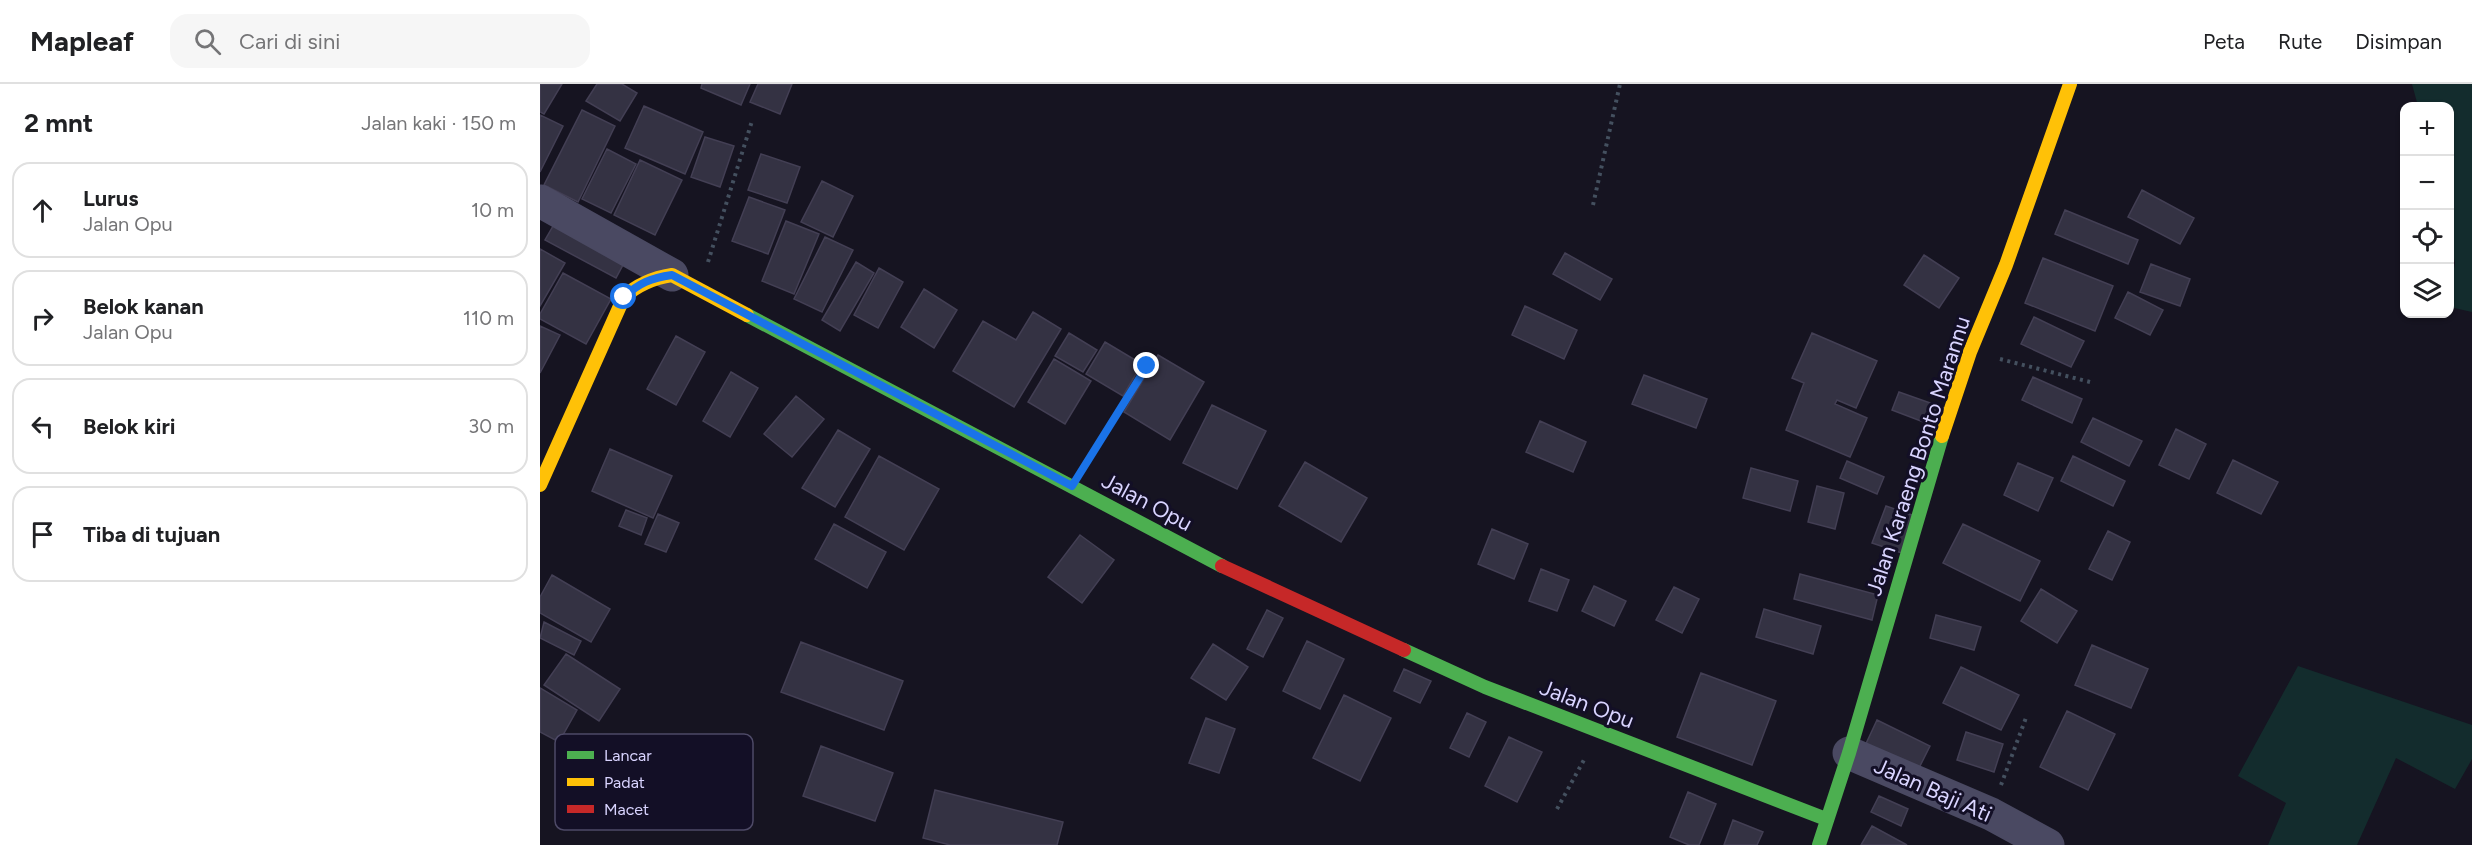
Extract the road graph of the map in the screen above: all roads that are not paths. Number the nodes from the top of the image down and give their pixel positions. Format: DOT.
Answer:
graph roads {
  1 [pos="2070,84"];
  2 [pos="540,201"];
  3 [pos="686,282"];
  4 [pos="540,485"];
  5 [pos="1850,753"];
  6 [pos="1826,819"];
  7 [pos="1819,845"];
  8 [pos="2048,845"];
  1 -- 5 [label="street, Jalan Karaeng Bonto Marannu"];
  2 -- 3 [label="street"];
  3 -- 4 [label="street"];
  3 -- 6 [label="street, Jalan Opu"];
  5 -- 6 [label="street, Jalan Karaeng Bonto Marannu"];
  5 -- 8 [label="street, Jalan Baji Ati"];
  6 -- 7 [label="street, Jalan Karaeng Bonto Marannu"];
}
